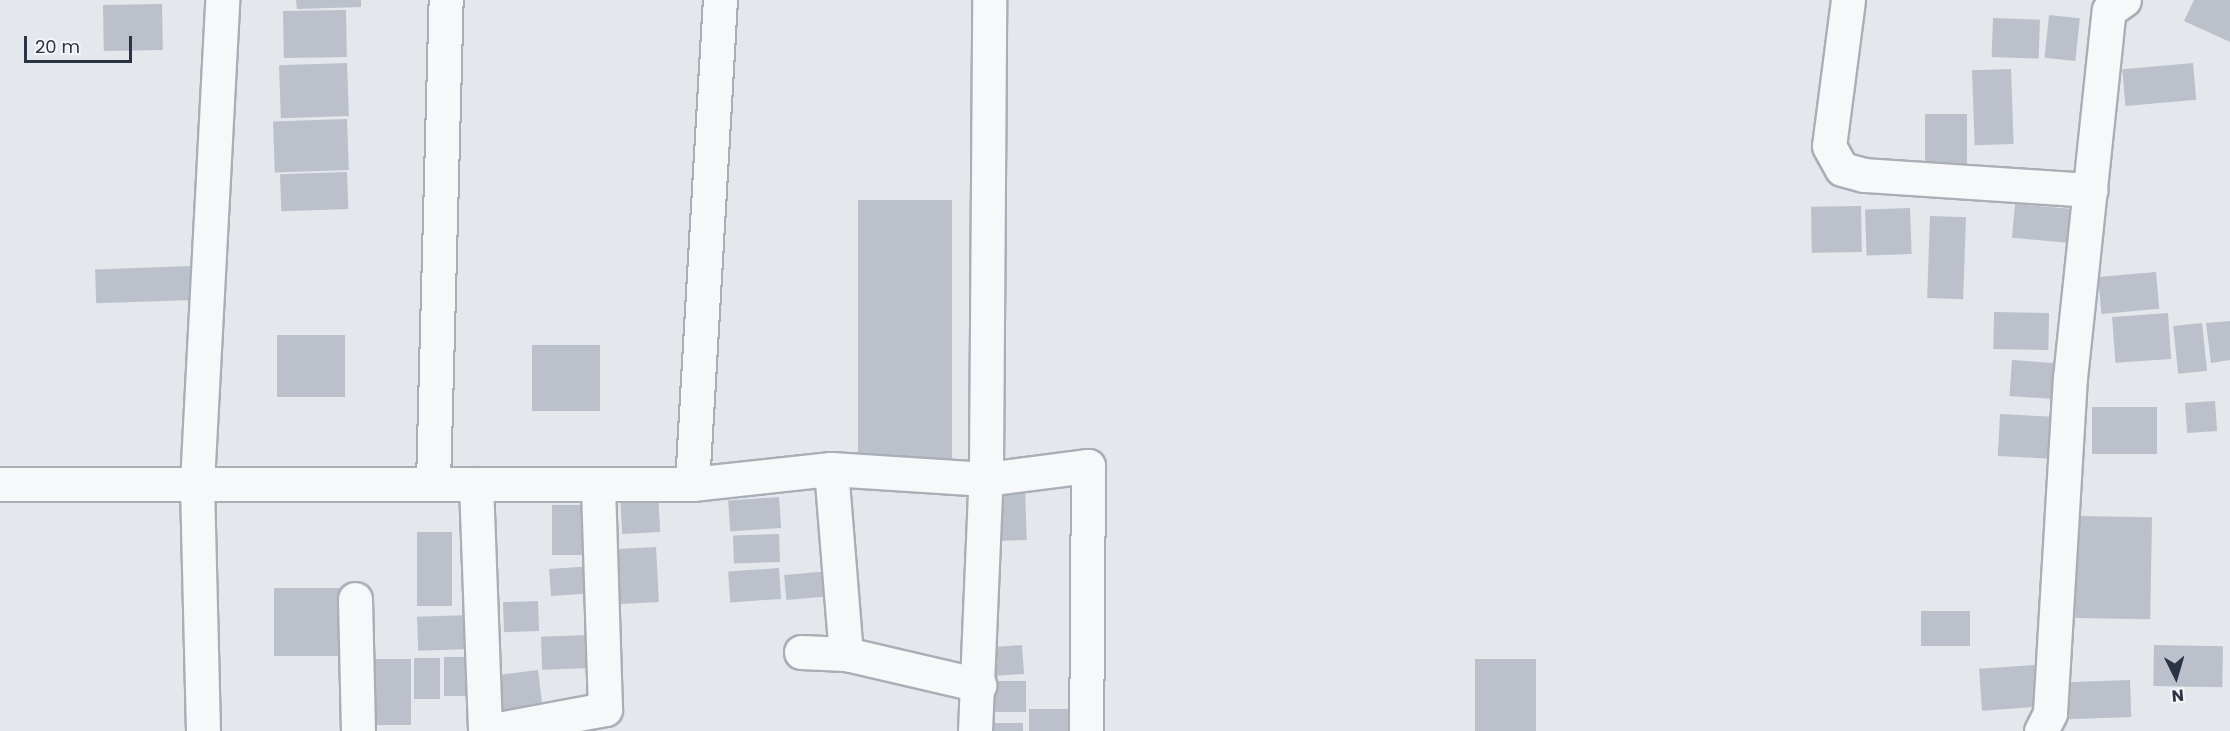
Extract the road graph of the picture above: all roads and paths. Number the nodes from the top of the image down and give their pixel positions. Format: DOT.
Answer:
graph roads {
  1 [pos="222,0"];
  2 [pos="446,0"];
  3 [pos="720,0"];
  4 [pos="989,0"];
  5 [pos="1848,0"];
  6 [pos="2124,0"];
  7 [pos="2091,190"];
  8 [pos="831,469"];
  9 [pos="986,479"];
  10 [pos="197,483"];
  11 [pos="433,483"];
  12 [pos="0,484"];
  13 [pos="476,484"];
  14 [pos="598,484"];
  15 [pos="692,484"];
  16 [pos="355,599"];
  17 [pos="801,652"];
  18 [pos="846,654"];
  19 [pos="979,685"];
  20 [pos="203,731"];
  21 [pos="358,731"];
  22 [pos="486,731"];
  23 [pos="975,731"];
  24 [pos="1086,731"];
  25 [pos="2041,731"];
  1 -- 10 [label="street"];
  2 -- 11 [label="street"];
  3 -- 15 [label="street"];
  4 -- 9 [label="street"];
  5 -- 7 [label="street"];
  6 -- 7 [label="street"];
  7 -- 25 [label="street"];
  8 -- 9 [label="street"];
  8 -- 15 [label="street"];
  8 -- 18 [label="street"];
  9 -- 19 [label="street"];
  9 -- 24 [label="street"];
  10 -- 11 [label="street"];
  10 -- 12 [label="street"];
  10 -- 20 [label="street"];
  11 -- 13 [label="street"];
  13 -- 14 [label="street"];
  13 -- 22 [label="street"];
  14 -- 15 [label="street"];
  14 -- 22 [label="street"];
  16 -- 21 [label="street"];
  17 -- 18 [label="street"];
  18 -- 19 [label="street"];
  19 -- 23 [label="street"];
}
